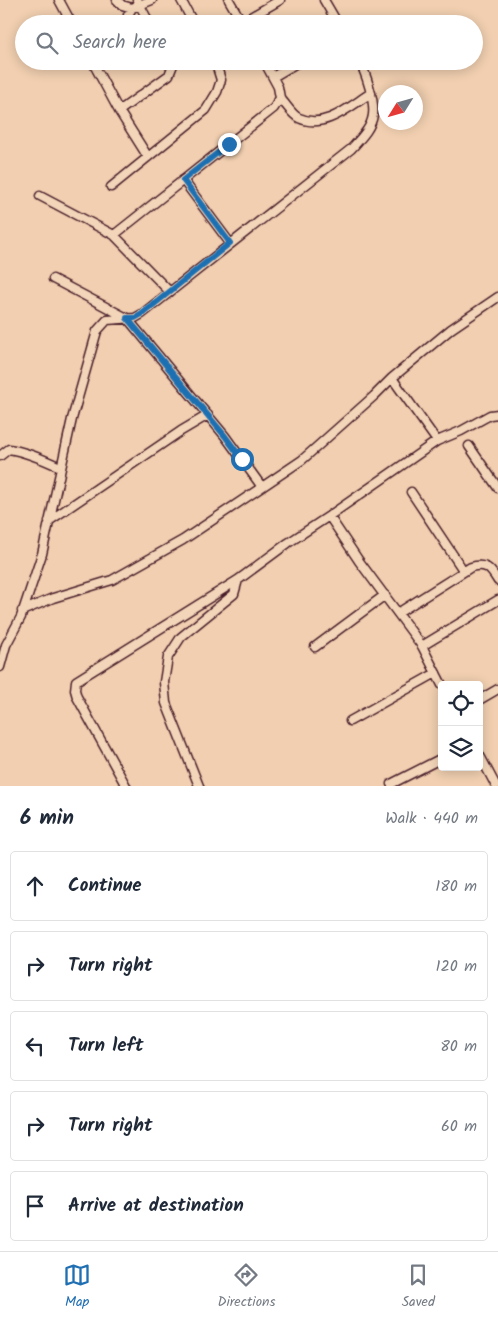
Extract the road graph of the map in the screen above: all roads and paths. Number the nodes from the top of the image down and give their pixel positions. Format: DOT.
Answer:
graph roads {
  1 [pos="59,0"];
  2 [pos="117,0"];
  3 [pos="152,0"];
  4 [pos="181,0"];
  5 [pos="229,0"];
  6 [pos="280,0"];
  7 [pos="324,0"];
  8 [pos="136,4"];
  9 [pos="67,15"];
  10 [pos="128,15"];
  11 [pos="144,15"];
  12 [pos="189,15"];
  13 [pos="237,15"];
  14 [pos="255,15"];
  15 [pos="333,15"];
  16 [pos="97,70"];
  17 [pos="173,70"];
  18 [pos="217,70"];
  19 [pos="269,70"];
  20 [pos="285,70"];
  21 [pos="364,70"];
  22 [pos="273,77"];
  23 [pos="371,93"];
  24 [pos="280,98"];
  25 [pos="119,111"];
  26 [pos="148,157"];
  27 [pos="183,180"];
  28 [pos="111,187"];
  29 [pos="40,196"];
  30 [pos="114,235"];
  31 [pos="230,243"];
  32 [pos="53,279"];
  33 [pos="170,292"];
  34 [pos="498,297"];
  35 [pos="127,318"];
  36 [pos="392,378"];
  37 [pos="498,414"];
  38 [pos="208,415"];
  39 [pos="436,441"];
  40 [pos="469,446"];
  41 [pos="0,456"];
  42 [pos="60,467"];
  43 [pos="262,487"];
  44 [pos="498,488"];
  45 [pos="411,492"];
  46 [pos="329,516"];
  47 [pos="49,521"];
  48 [pos="463,570"];
  49 [pos="238,580"];
  50 [pos="498,581"];
  51 [pos="384,595"];
  52 [pos="498,600"];
  53 [pos="22,611"];
  54 [pos="398,613"];
  55 [pos="315,646"];
  56 [pos="422,646"];
  57 [pos="0,667"];
  58 [pos="436,673"];
  59 [pos="440,681"];
  60 [pos="498,689"];
  61 [pos="483,698"];
  62 [pos="350,721"];
  63 [pos="438,760"];
  64 [pos="483,760"];
  65 [pos="495,776"];
  66 [pos="391,784"];
  67 [pos="126,786"];
  68 [pos="199,786"];
  69 [pos="496,786"];
  1 -- 9 [label="street"];
  2 -- 8 [label="street"];
  3 -- 8 [label="street"];
  4 -- 12 [label="street"];
  5 -- 13 [label="street"];
  6 -- 14 [label="street"];
  7 -- 15 [label="street"];
  8 -- 10 [label="street"];
  8 -- 11 [label="street"];
  16 -- 25 [label="street"];
  17 -- 25 [label="street"];
  18 -- 26 [label="street"];
  19 -- 22 [label="street"];
  20 -- 22 [label="street"];
  21 -- 23 [label="street"];
  22 -- 24 [label="street"];
  23 -- 24 [label="street"];
  23 -- 31 [label="street"];
  24 -- 27 [label="street"];
  25 -- 26 [label="street"];
  26 -- 28 [label="street"];
  27 -- 30 [label="street"];
  27 -- 31 [label="street"];
  29 -- 30 [label="street"];
  30 -- 33 [label="street"];
  31 -- 33 [label="street"];
  32 -- 35 [label="street"];
  33 -- 35 [label="street"];
  34 -- 36 [label="street"];
  35 -- 38 [label="street"];
  35 -- 42 [label="street"];
  36 -- 39 [label="street"];
  36 -- 43 [label="street"];
  37 -- 39 [label="street"];
  38 -- 43 [label="street"];
  38 -- 47 [label="street"];
  39 -- 46 [label="street"];
  40 -- 44 [label="street"];
  41 -- 42 [label="street"];
  42 -- 47 [label="street"];
  43 -- 53 [label="street"];
  45 -- 48 [label="street"];
  46 -- 49 [label="street"];
  46 -- 51 [label="street"];
  47 -- 53 [label="street"];
  48 -- 50 [label="street"];
  48 -- 54 [label="street"];
  49 -- 67 [label="street"];
  49 -- 68 [label="street"];
  51 -- 54 [label="street"];
  51 -- 55 [label="street"];
  52 -- 56 [label="street"];
  53 -- 57 [label="street"];
  54 -- 56 [label="street"];
  56 -- 58 [label="street"];
  58 -- 59 [label="street"];
  58 -- 62 [label="street"];
  60 -- 61 [label="street"];
  63 -- 66 [label="street"];
  64 -- 65 [label="street"];
  65 -- 69 [label="street"];
}
